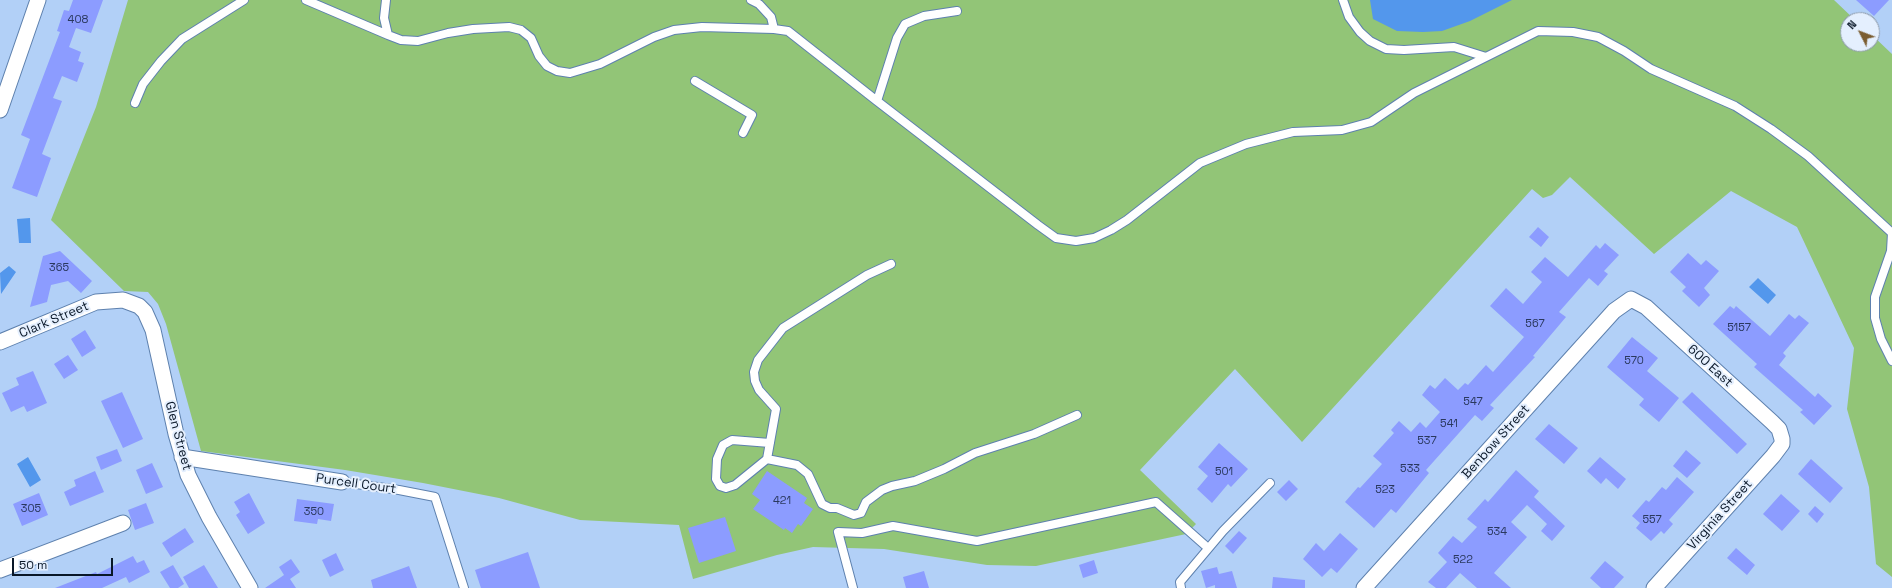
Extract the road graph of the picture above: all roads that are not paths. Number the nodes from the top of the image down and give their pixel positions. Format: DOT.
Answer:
graph roads {
  1 [pos="38,0"];
  2 [pos="244,0"];
  3 [pos="306,0"];
  4 [pos="386,0"];
  5 [pos="751,0"];
  6 [pos="1343,0"];
  7 [pos="957,10"];
  8 [pos="774,29"];
  9 [pos="388,35"];
  10 [pos="1486,57"];
  11 [pos="694,81"];
  12 [pos="877,101"];
  13 [pos="135,103"];
  14 [pos="0,110"];
  15 [pos="743,133"];
  16 [pos="891,264"];
  17 [pos="1631,299"];
  18 [pos="109,300"];
  19 [pos="0,342"];
  20 [pos="1892,361"];
  21 [pos="1077,415"];
  22 [pos="1782,439"];
  23 [pos="770,443"];
  24 [pos="182,457"];
  25 [pos="767,459"];
  26 [pos="342,482"];
  27 [pos="1270,483"];
  28 [pos="123,523"];
  29 [pos="1208,548"];
  30 [pos="0,570"];
  31 [pos="250,588"];
  32 [pos="464,588"];
  33 [pos="853,588"];
  34 [pos="1182,588"];
  35 [pos="1364,588"];
  36 [pos="1654,588"];
  1 -- 14 [label="street"];
  2 -- 13 [label="lane"];
  3 -- 9 [label="lane"];
  4 -- 9 [label="lane"];
  5 -- 8 [label="lane"];
  6 -- 10 [label="lane"];
  7 -- 12 [label="lane"];
  8 -- 9 [label="lane"];
  8 -- 12 [label="lane"];
  10 -- 12 [label="lane"];
  10 -- 20 [label="lane"];
  11 -- 15 [label="lane"];
  16 -- 23 [label="lane"];
  17 -- 22 [label="street, 600 East"];
  17 -- 35 [label="street, Benbow Street"];
  18 -- 19 [label="street, Clark Street"];
  18 -- 24 [label="street, Glen Street"];
  21 -- 25 [label="lane"];
  22 -- 36 [label="street, Virginia Street"];
  23 -- 25 [label="lane"];
  23 -- 25 [label="lane"];
  24 -- 26 [label="street, Purcell Court"];
  24 -- 31 [label="street, Glen Street"];
  26 -- 32 [label="lane, Purcell Court"];
  27 -- 29 [label="lane"];
  28 -- 30 [label="street"];
  29 -- 33 [label="lane"];
  29 -- 34 [label="lane"];
}
